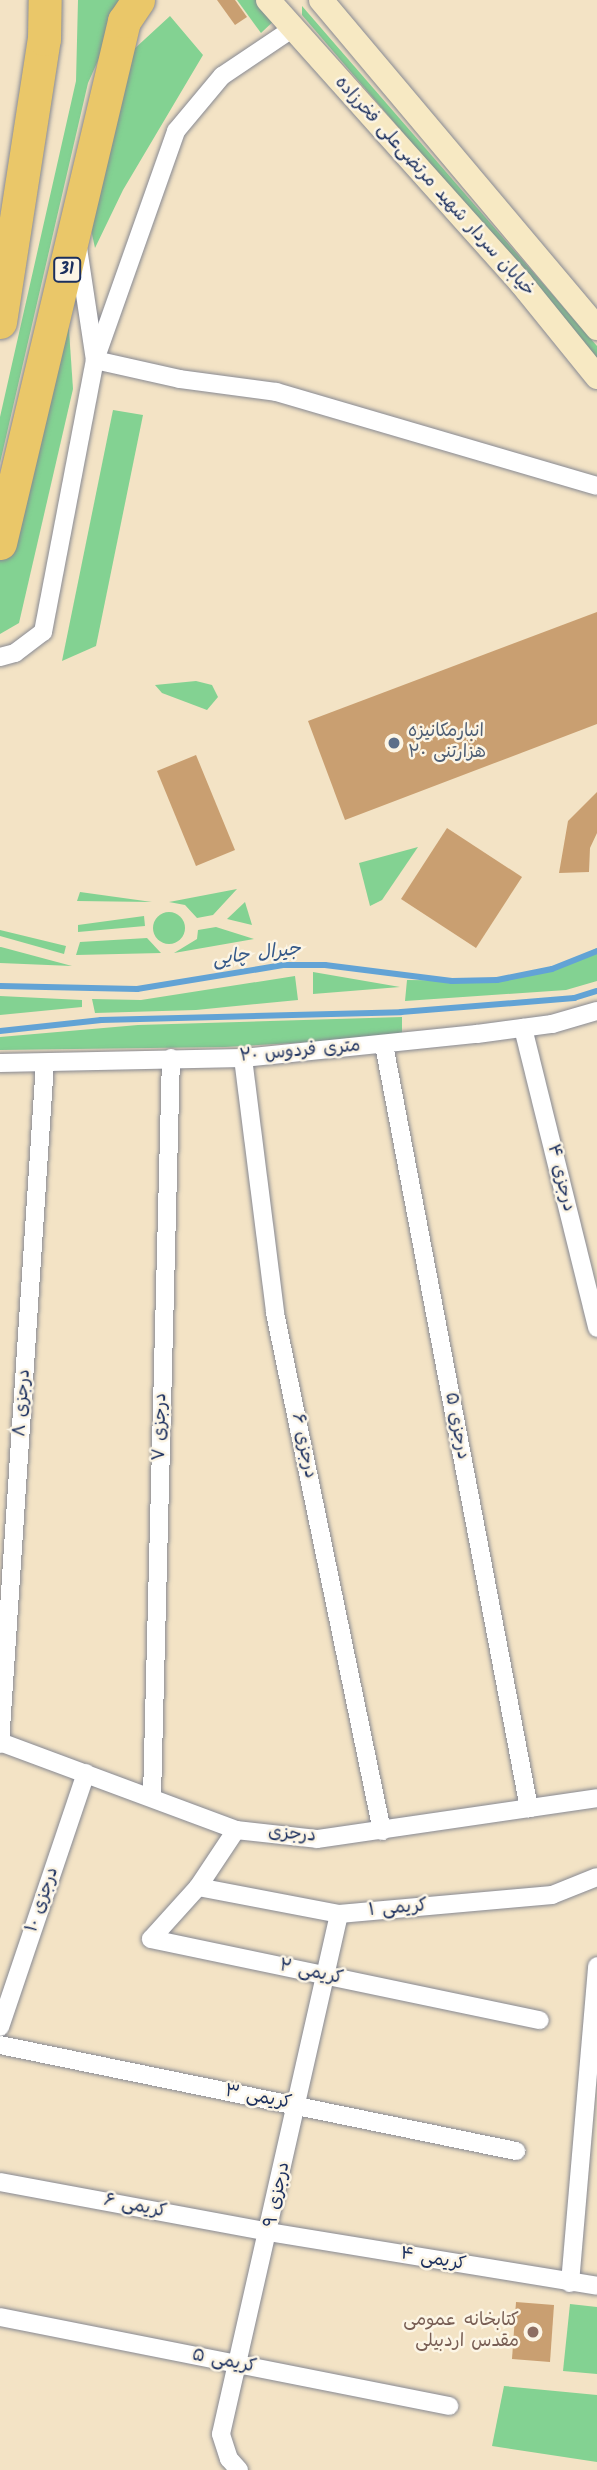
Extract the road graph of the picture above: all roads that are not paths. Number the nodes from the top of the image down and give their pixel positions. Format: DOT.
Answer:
graph roads {
  1 [pos="45,0"];
  2 [pos="138,0"];
  3 [pos="268,0"];
  4 [pos="321,0"];
  5 [pos="292,29"];
  6 [pos="75,234"];
  7 [pos="0,321"];
  8 [pos="597,328"];
  9 [pos="95,360"];
  10 [pos="597,377"];
  11 [pos="597,486"];
  12 [pos="0,543"];
  13 [pos="0,657"];
  14 [pos="597,1011"];
  15 [pos="523,1028"];
  16 [pos="384,1045"];
  17 [pos="170,1058"];
  18 [pos="243,1058"];
  19 [pos="0,1063"];
  20 [pos="45,1063"];
  21 [pos="597,1328"];
  22 [pos="0,1743"];
  23 [pos="86,1773"];
  24 [pos="152,1797"];
  25 [pos="597,1798"];
  26 [pos="529,1808"];
  27 [pos="236,1830"];
  28 [pos="382,1831"];
  29 [pos="597,1877"];
  30 [pos="198,1887"];
  31 [pos="338,1914"];
  32 [pos="597,1966"];
  33 [pos="325,1977"];
  34 [pos="540,2020"];
  35 [pos="0,2027"];
  36 [pos="0,2045"];
  37 [pos="297,2106"];
  38 [pos="516,2151"];
  39 [pos="0,2182"];
  40 [pos="270,2232"];
  41 [pos="570,2283"];
  42 [pos="597,2286"];
  43 [pos="0,2317"];
  44 [pos="236,2365"];
  45 [pos="449,2406"];
  46 [pos="239,2470"];
  1 -- 7 [label="highway"];
  2 -- 6 [label="highway, 31"];
  3 -- 5 [label="main road, خیابان سردار شهید مرتضی‌علی فخرزاده"];
  4 -- 8 [label="main road, خیابان سردار شهید مرتضی‌علی فخرزاده"];
  5 -- 9 [label="street"];
  5 -- 10 [label="main road, خیابان سردار شهید مرتضی‌علی فخرزاده"];
  6 -- 9 [label="street"];
  6 -- 12 [label="highway, 31"];
  9 -- 11 [label="street"];
  9 -- 13 [label="street"];
  14 -- 15 [label="street, ۲۰ متری فردوس"];
  15 -- 16 [label="street, ۲۰ متری فردوس"];
  15 -- 21 [label="street, درجزی ۴"];
  16 -- 18 [label="street, ۲۰ متری فردوس"];
  16 -- 26 [label="street, درجزی ۵"];
  17 -- 18 [label="street, ۲۰ متری فردوس"];
  17 -- 20 [label="street, ۲۰ متری فردوس"];
  17 -- 24 [label="street, درجزی ۷"];
  18 -- 28 [label="street, درجزی ۶"];
  19 -- 20 [label="street, ۲۰ متری فردوس"];
  20 -- 22 [label="street, درجزی ۸"];
  22 -- 23 [label="street, درجزی"];
  23 -- 24 [label="street, درجزی"];
  23 -- 35 [label="street, درجزی ۱۰"];
  24 -- 27 [label="street, درجزی"];
  25 -- 26 [label="street, درجزی"];
  26 -- 28 [label="street, درجزی"];
  27 -- 28 [label="street, درجزی"];
  27 -- 30 [label="street"];
  29 -- 31 [label="street, کریمی ۱"];
  30 -- 31 [label="street, کریمی ۱"];
  30 -- 33 [label="street, کریمی ۲"];
  31 -- 33 [label="street, درجزی ۹"];
  32 -- 41 [label="street"];
  33 -- 34 [label="street, کریمی ۲"];
  33 -- 37 [label="street, درجزی ۹"];
  36 -- 37 [label="street, کریمی ۳"];
  37 -- 38 [label="street, کریمی ۳"];
  37 -- 40 [label="street, درجزی ۹"];
  39 -- 40 [label="street, کریمی ۶"];
  40 -- 41 [label="street, کریمی ۴"];
  40 -- 44 [label="street, درجزی ۹"];
  41 -- 42 [label="street, کریمی ۴"];
  43 -- 44 [label="street, کریمی ۵"];
  44 -- 45 [label="street, کریمی ۵"];
  44 -- 46 [label="street, درجزی ۹"];
}
